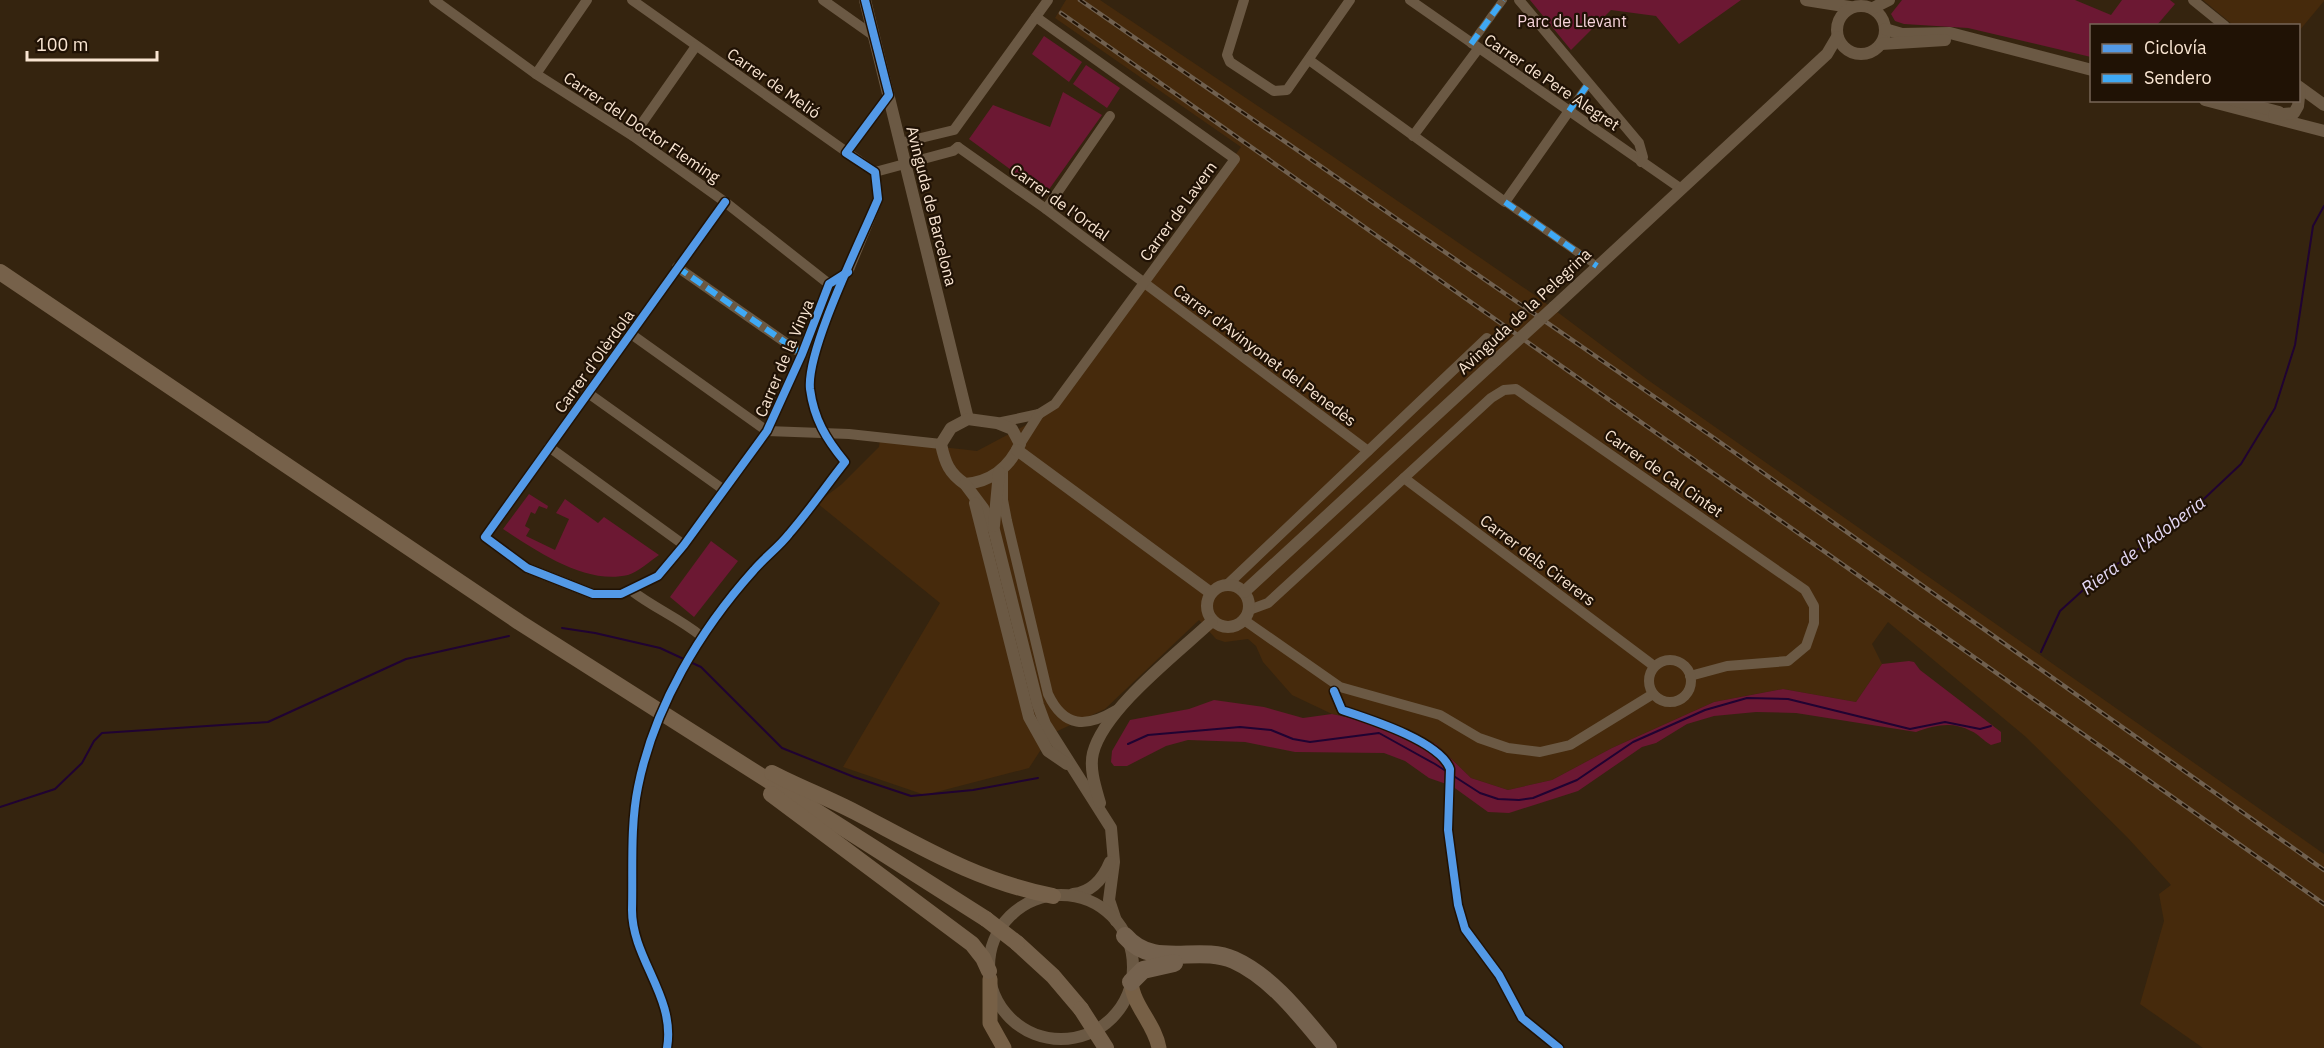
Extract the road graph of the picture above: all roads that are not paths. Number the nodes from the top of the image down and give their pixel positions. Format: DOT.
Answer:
graph roads {
  1 [pos="434,0"];
  2 [pos="587,0"];
  3 [pos="632,0"];
  4 [pos="823,0"];
  5 [pos="865,0"];
  6 [pos="1047,0"];
  7 [pos="1244,0"];
  8 [pos="1350,0"];
  9 [pos="1410,0"];
  10 [pos="1503,0"];
  11 [pos="1519,0"];
  12 [pos="1806,0"];
  13 [pos="2193,0"];
  14 [pos="1888,1"];
  15 [pos="1821,4"];
  16 [pos="1850,7"];
  17 [pos="1873,8"];
  18 [pos="1036,17"];
  19 [pos="1840,17"];
  20 [pos="1884,24"];
  21 [pos="2223,24"];
  22 [pos="874,36"];
  23 [pos="1837,37"];
  24 [pos="1973,40"];
  25 [pos="1881,44"];
  26 [pos="696,46"];
  27 [pos="1474,47"];
  28 [pos="1846,49"];
  29 [pos="1827,54"];
  30 [pos="1308,60"];
  31 [pos="2090,70"];
  32 [pos="536,74"];
  33 [pos="1588,83"];
  34 [pos="2300,88"];
  35 [pos="889,95"];
  36 [pos="2223,102"];
  37 [pos="2279,102"];
  38 [pos="2298,102"];
  39 [pos="2241,104"];
  40 [pos="2324,105"];
  41 [pos="1569,111"];
  42 [pos="2288,114"];
  43 [pos="1110,116"];
  44 [pos="2323,128"];
  45 [pos="954,130"];
  46 [pos="633,136"];
  47 [pos="1413,136"];
  48 [pos="900,143"];
  49 [pos="958,147"];
  50 [pos="846,153"];
  51 [pos="1641,162"];
  52 [pos="904,164"];
  53 [pos="875,172"];
  54 [pos="1680,188"];
  55 [pos="725,202"];
  56 [pos="1505,202"];
  57 [pos="1046,208"];
  58 [pos="1597,266"];
  59 [pos="677,267"];
  60 [pos="0,272"];
  61 [pos="1143,282"];
  62 [pos="829,284"];
  63 [pos="631,334"];
  64 [pos="1487,338"];
  65 [pos="802,354"];
  66 [pos="588,393"];
  67 [pos="1039,414"];
  68 [pos="968,419"];
  69 [pos="997,423"];
  70 [pos="767,431"];
  71 [pos="941,444"];
  72 [pos="549,447"];
  73 [pos="1018,447"];
  74 [pos="1368,451"];
  75 [pos="1001,470"];
  76 [pos="1404,478"];
  77 [pos="967,486"];
  78 [pos="724,490"];
  79 [pos="994,530"];
  80 [pos="684,545"];
  81 [pos="1228,584"];
  82 [pos="632,591"];
  83 [pos="1244,592"];
  84 [pos="1211,593"];
  85 [pos="1247,615"];
  86 [pos="1212,621"];
  87 [pos="701,636"];
  88 [pos="1654,666"];
  89 [pos="1689,676"];
  90 [pos="1653,694"];
  91 [pos="1119,708"];
  92 [pos="677,723"];
  93 [pos="1070,766"];
  94 [pos="1102,813"];
  95 [pos="1114,850"];
  96 [pos="1057,895"];
  97 [pos="1121,929"];
  98 [pos="989,975"];
  99 [pos="1131,982"];
  100 [pos="1004,1048"];
  101 [pos="1106,1048"];
  102 [pos="1160,1048"];
  103 [pos="1314,1048"];
  104 [pos="1328,1048"];
  1 -- 32 [label="street, Carrer del Doctor Fleming"];
  2 -- 32 [label="street"];
  3 -- 26 [label="street, Carrer de Melió"];
  4 -- 22 [label="street"];
  5 -- 22 [label="street, Avinguda de Barcelona"];
  6 -- 18 [label="street"];
  7 -- 30 [label="street"];
  8 -- 30 [label="street"];
  9 -- 27 [label="street, Carrer de Pere Alegret"];
  10 -- 27 [label="street"];
  11 -- 33 [label="street"];
  12 -- 15 [label="street"];
  13 -- 21 [label="street"];
  14 -- 17 [label="street"];
  14 -- 20 [label="street"];
  15 -- 16 [label="street"];
  15 -- 19 [label="street"];
  16 -- 17 [label="street"];
  16 -- 19 [label="street"];
  17 -- 20 [label="street"];
  18 -- 45 [label="street"];
  18 -- 61 [label="street, Carrer de Lavern"];
  19 -- 23 [label="street, Avinguda de la Pelegrina"];
  20 -- 24 [label="street"];
  20 -- 25 [label="street"];
  22 -- 35 [label="street, Avinguda de Barcelona"];
  23 -- 28 [label="street"];
  23 -- 29 [label="street, Avinguda de la Pelegrina"];
  24 -- 25 [label="street, Avinguda de la Pelegrina"];
  24 -- 31 [label="street"];
  25 -- 28 [label="street, Avinguda de la Pelegrina"];
  26 -- 46 [label="street"];
  26 -- 50 [label="street, Carrer de Melió"];
  27 -- 41 [label="street, Carrer de Pere Alegret"];
  27 -- 47 [label="street"];
  28 -- 29 [label="street, Avinguda de la Pelegrina"];
  29 -- 54 [label="street, Avinguda de la Pelegrina"];
  30 -- 47 [label="street"];
  32 -- 46 [label="street, Carrer del Doctor Fleming"];
  33 -- 41 [label="street"];
  33 -- 51 [label="street"];
  34 -- 40 [label="street"];
  35 -- 48 [label="street, Avinguda de Barcelona"];
  35 -- 50 [label="street"];
  36 -- 39 [label="street"];
  37 -- 42 [label="street"];
  38 -- 42 [label="street"];
  39 -- 42 [label="street"];
  39 -- 44 [label="street"];
  41 -- 51 [label="street, Carrer de Pere Alegret"];
  41 -- 56 [label="street"];
  42 -- 44 [label="street"];
  43 -- 57 [label="street"];
  45 -- 48 [label="street"];
  45 -- 49 [label="street"];
  46 -- 55 [label="street, Carrer del Doctor Fleming"];
  47 -- 56 [label="street"];
  48 -- 52 [label="street, Avinguda de Barcelona"];
  49 -- 52 [label="street"];
  49 -- 57 [label="street, Carrer de l'Ordal"];
  50 -- 53 [label="street, Carrer de Melió"];
  51 -- 54 [label="street, Carrer de Pere Alegret"];
  52 -- 53 [label="street"];
  52 -- 68 [label="street, Avinguda de Barcelona"];
  53 -- 62 [label="street, Carrer de la Vinya"];
  54 -- 58 [label="street, Avinguda de la Pelegrina"];
  55 -- 59 [label="street, Carrer d'Olèrdola"];
  55 -- 62 [label="street, Carrer del Doctor Fleming"];
  56 -- 58 [label="street"];
  57 -- 61 [label="street, Carrer de l'Ordal"];
  58 -- 83 [label="street, Avinguda de la Pelegrina, bridge"];
  59 -- 63 [label="street, Carrer d'Olèrdola"];
  59 -- 65 [label="street"];
  60 -- 92 [label="highway"];
  61 -- 67 [label="street, Carrer de Lavern"];
  61 -- 74 [label="street, Carrer d'Avinyonet del Penedès"];
  62 -- 65 [label="street, Carrer de la Vinya"];
  63 -- 66 [label="street, Carrer d'Olèrdola"];
  63 -- 70 [label="street"];
  64 -- 74 [label="street, Avinguda de la Pelegrina"];
  65 -- 70 [label="street, Carrer de la Vinya"];
  66 -- 72 [label="street, Carrer d'Olèrdola"];
  66 -- 78 [label="street"];
  67 -- 69 [label="street, Carrer de Lavern"];
  67 -- 73 [label="street, Carrer de Lavern"];
  68 -- 69 [label="street"];
  68 -- 71 [label="street"];
  69 -- 73 [label="street"];
  70 -- 71 [label="street"];
  70 -- 78 [label="street, Carrer de la Vinya"];
  71 -- 77 [label="street"];
  72 -- 80 [label="street"];
  72 -- 82 [label="street, Carrer d'Olèrdola"];
  73 -- 75 [label="street"];
  73 -- 84 [label="street"];
  74 -- 81 [label="street, Avinguda de la Pelegrina"];
  75 -- 77 [label="street"];
  75 -- 79 [label="street"];
  75 -- 91 [label="street"];
  76 -- 85 [label="street"];
  76 -- 88 [label="street, Carrer dels Cirerers"];
  76 -- 89 [label="street, Carrer de Cal Cintet"];
  77 -- 79 [label="street"];
  77 -- 93 [label="street"];
  78 -- 80 [label="street, Carrer de la Vinya"];
  79 -- 93 [label="street"];
  80 -- 82 [label="street, Carrer de la Vinya"];
  81 -- 83 [label="street"];
  81 -- 84 [label="street"];
  82 -- 87 [label="street"];
  83 -- 85 [label="street"];
  84 -- 86 [label="street"];
  85 -- 86 [label="street"];
  85 -- 90 [label="street"];
  86 -- 91 [label="street"];
  88 -- 89 [label="street"];
  88 -- 90 [label="street"];
  89 -- 90 [label="street"];
  91 -- 94 [label="street"];
  92 -- 96 [label="highway"];
  92 -- 98 [label="highway"];
  92 -- 101 [label="highway, bridge"];
  93 -- 94 [label="street"];
  94 -- 95 [label="street"];
  95 -- 96 [label="street"];
  95 -- 97 [label="street"];
  96 -- 97 [label="street"];
  96 -- 98 [label="street"];
  97 -- 99 [label="street"];
  97 -- 104 [label="highway"];
  98 -- 99 [label="street"];
  98 -- 100 [label="main road"];
  99 -- 102 [label="main road"];
  99 -- 103 [label="highway"];
}
